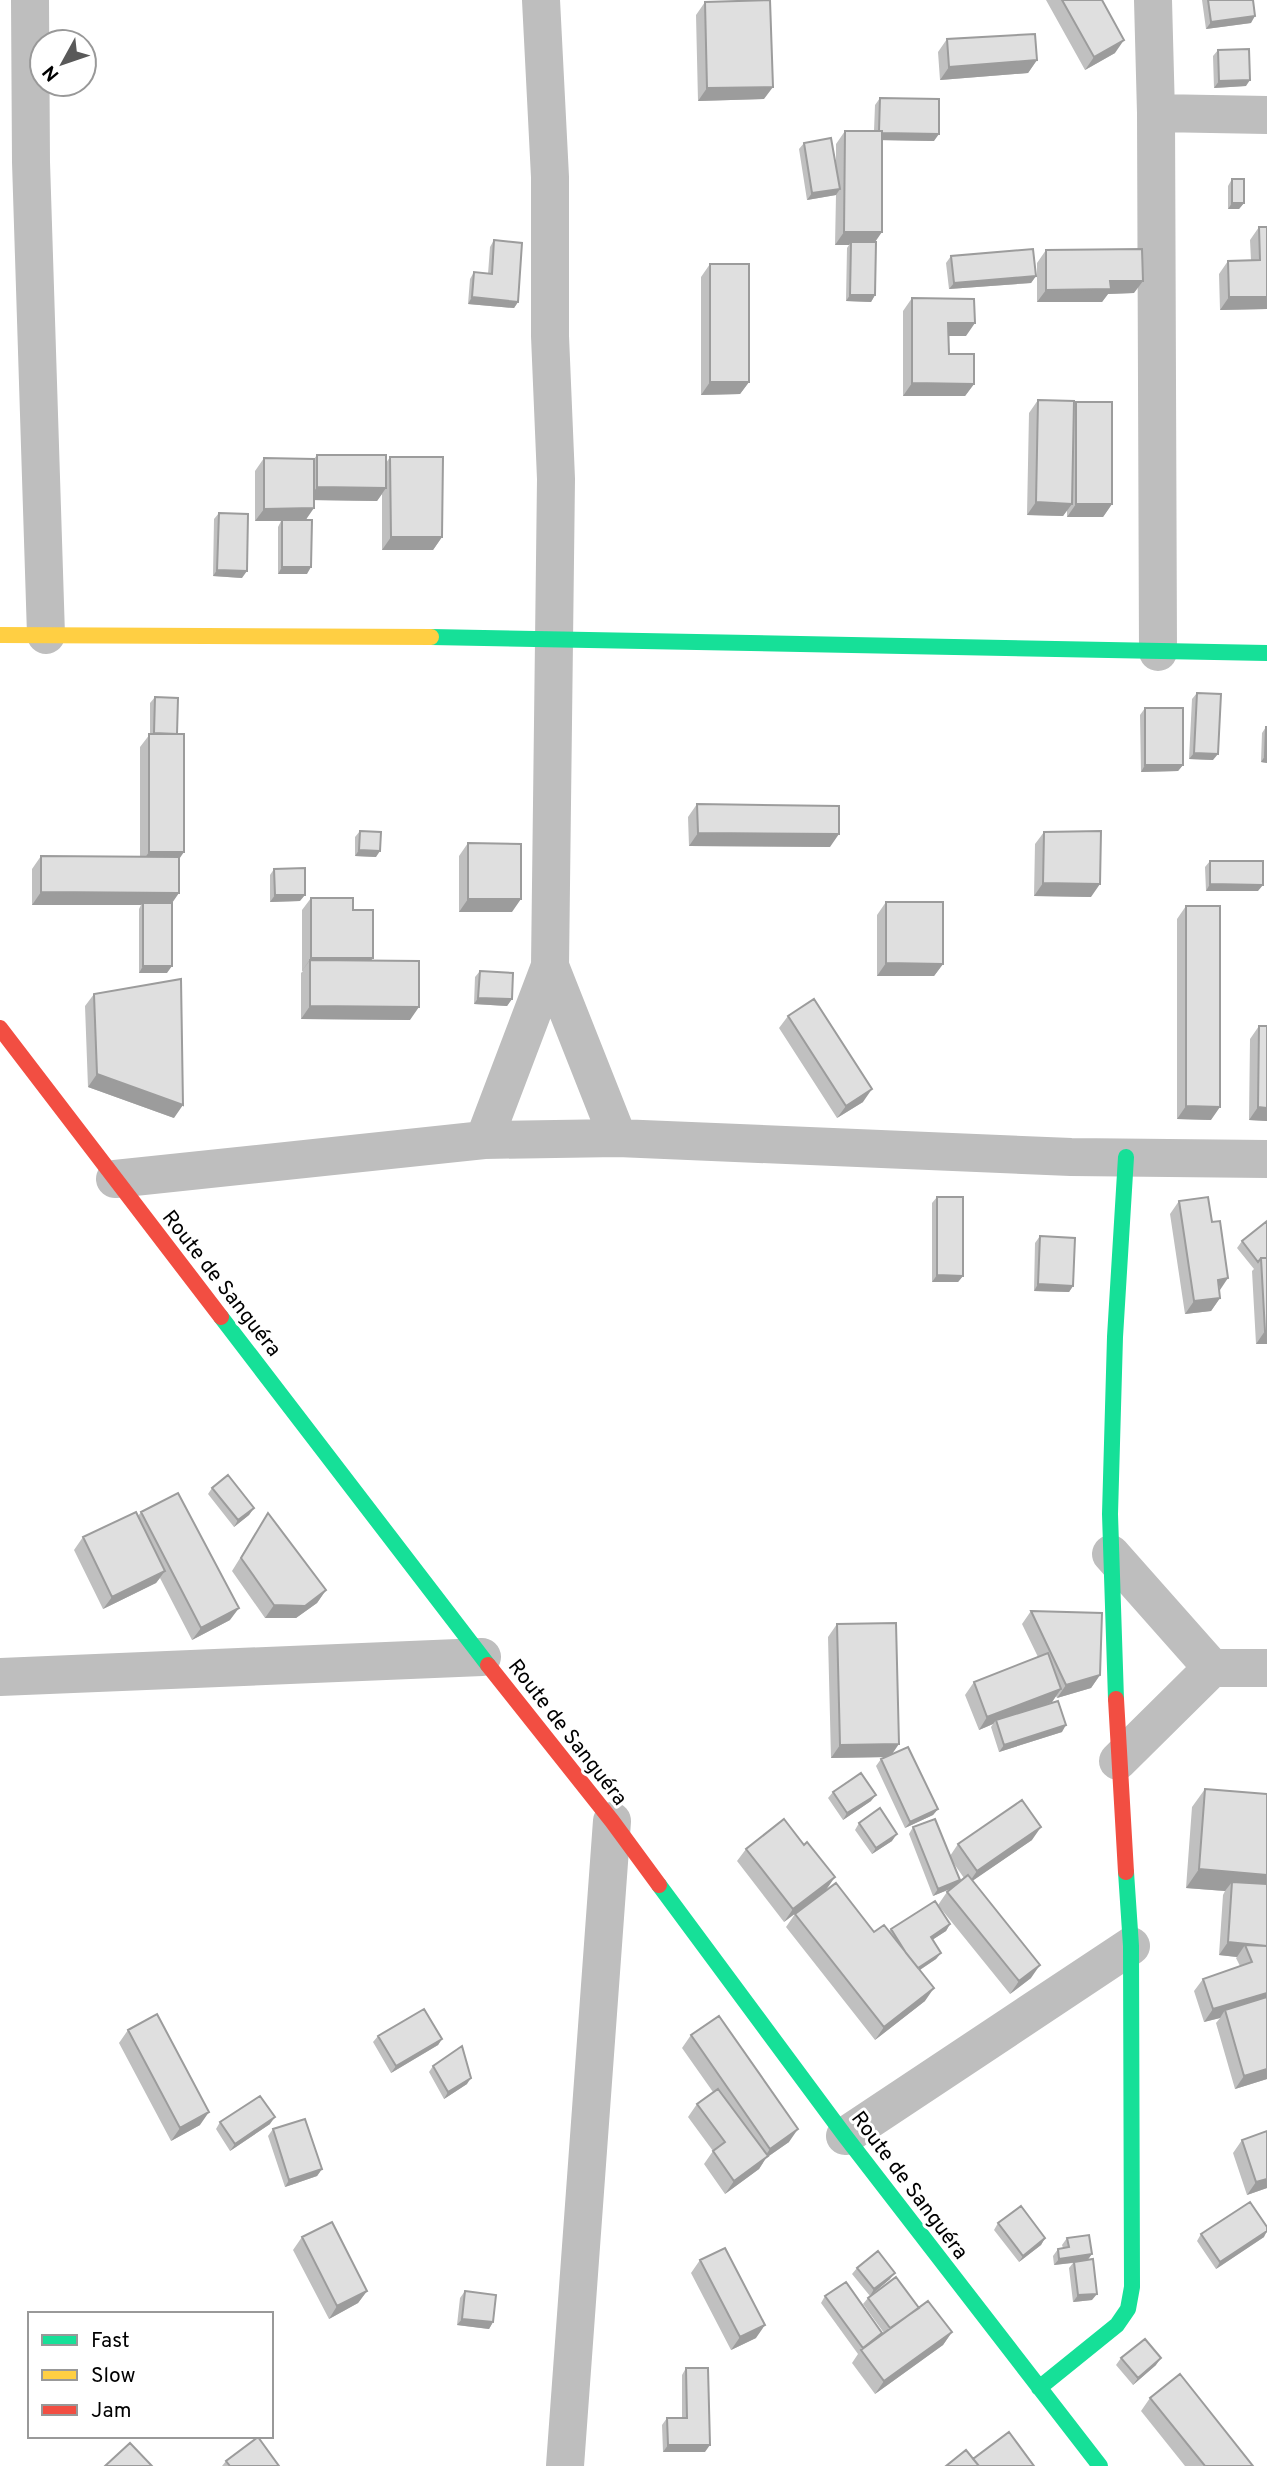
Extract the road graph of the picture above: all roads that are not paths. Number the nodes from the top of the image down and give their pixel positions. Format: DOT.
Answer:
graph roads {
  1 [pos="30,0"];
  2 [pos="541,0"];
  3 [pos="1153,0"];
  4 [pos="1156,113"];
  5 [pos="1267,114"];
  6 [pos="0,635"];
  7 [pos="46,635"];
  8 [pos="554,638"];
  9 [pos="1158,652"];
  10 [pos="1267,653"];
  11 [pos="550,967"];
  12 [pos="0,1028"];
  13 [pos="618,1138"];
  14 [pos="484,1140"];
  15 [pos="1126,1157"];
  16 [pos="1267,1158"];
  17 [pos="115,1179"];
  18 [pos="1111,1554"];
  19 [pos="482,1657"];
  20 [pos="1212,1668"];
  21 [pos="1267,1668"];
  22 [pos="0,1677"];
  23 [pos="1118,1761"];
  24 [pos="612,1821"];
  25 [pos="1131,1946"];
  26 [pos="845,2136"];
  27 [pos="1039,2388"];
  28 [pos="565,2466"];
  29 [pos="1100,2466"];
  1 -- 7 [label="street"];
  2 -- 8 [label="street"];
  3 -- 4 [label="street"];
  4 -- 5 [label="street"];
  4 -- 9 [label="street"];
  6 -- 7 [label="street"];
  7 -- 8 [label="street"];
  8 -- 9 [label="street"];
  8 -- 11 [label="street"];
  9 -- 10 [label="street"];
  11 -- 13 [label="street"];
  11 -- 14 [label="street"];
  12 -- 17 [label="street, Route de Sanguéra"];
  13 -- 14 [label="street"];
  13 -- 15 [label="street"];
  14 -- 17 [label="street"];
  15 -- 16 [label="street"];
  15 -- 18 [label="street"];
  17 -- 19 [label="street, Route de Sanguéra"];
  18 -- 20 [label="street"];
  18 -- 23 [label="street"];
  19 -- 22 [label="street"];
  19 -- 24 [label="street, Route de Sanguéra"];
  20 -- 21 [label="street"];
  20 -- 23 [label="street"];
  23 -- 25 [label="street"];
  24 -- 26 [label="street, Route de Sanguéra"];
  24 -- 28 [label="street"];
  25 -- 26 [label="street"];
  25 -- 27 [label="street"];
  26 -- 27 [label="street, Route de Sanguéra"];
  27 -- 29 [label="street, Route de Sanguéra"];
}
